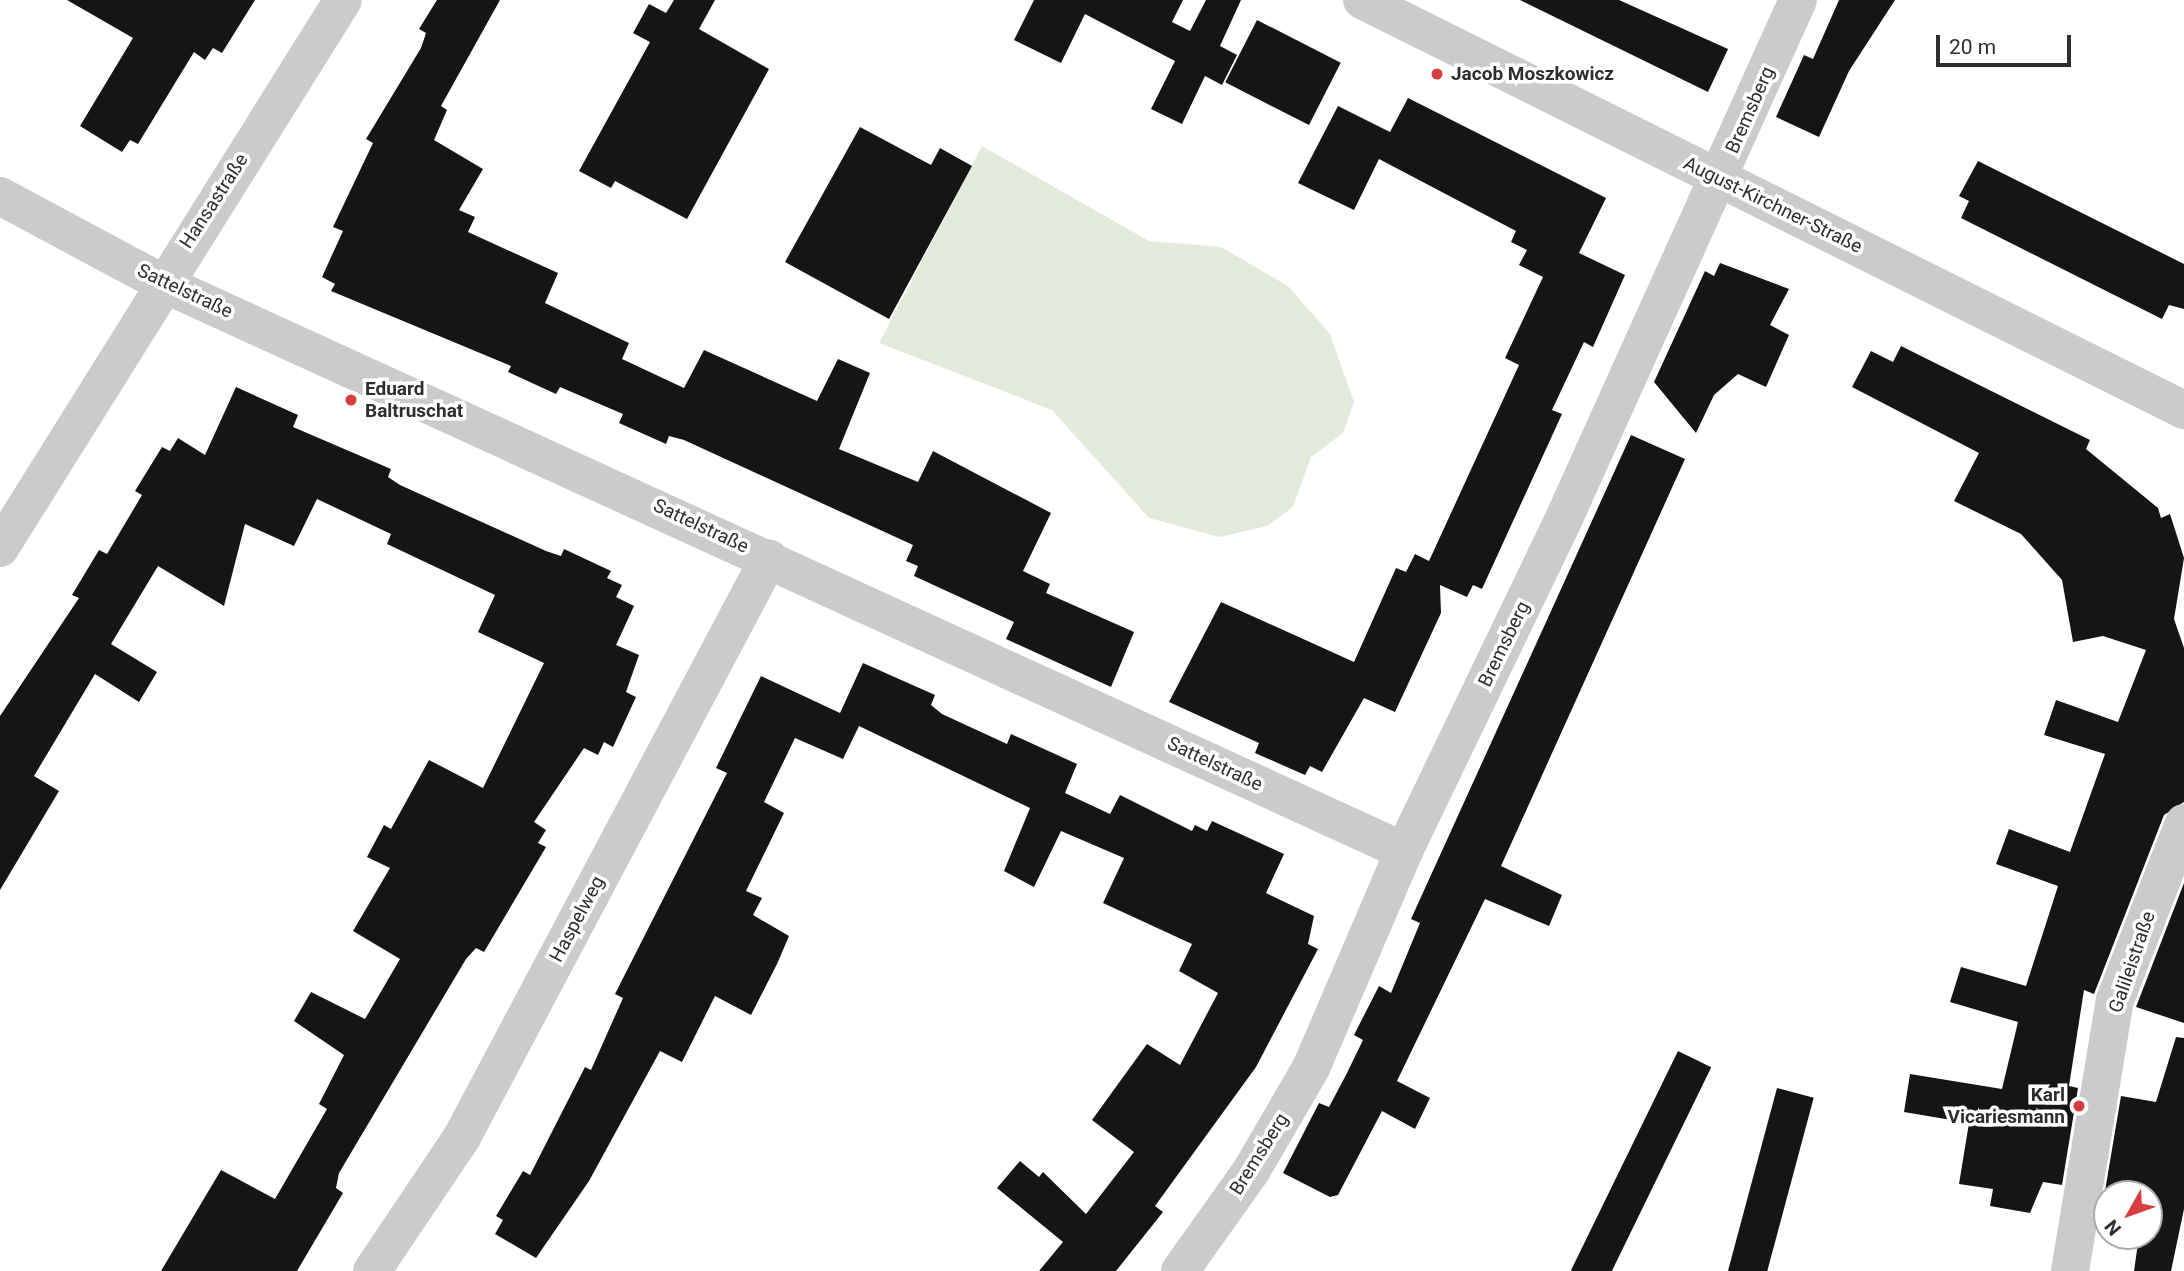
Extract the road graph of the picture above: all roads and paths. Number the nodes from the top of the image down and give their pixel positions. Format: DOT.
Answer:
graph roads {
  1 [pos="343,0"];
  2 [pos="1362,0"];
  3 [pos="1798,0"];
  4 [pos="1720,179"];
  5 [pos="0,196"];
  6 [pos="162,282"];
  7 [pos="2184,410"];
  8 [pos="0,548"];
  9 [pos="768,558"];
  10 [pos="2184,824"];
  11 [pos="1404,851"];
  12 [pos="372,1271"];
  13 [pos="1180,1271"];
  14 [pos="2070,1271"];
  1 -- 6 [label="street, Hansastraße"];
  2 -- 4 [label="street, August-Kirchner-Straße"];
  3 -- 4 [label="street, Bremsberg"];
  4 -- 7 [label="street, August-Kirchner-Straße"];
  4 -- 11 [label="street, Bremsberg"];
  5 -- 6 [label="street, Sattelstraße"];
  6 -- 8 [label="street, Hansastraße"];
  6 -- 9 [label="street, Sattelstraße"];
  9 -- 11 [label="street, Sattelstraße"];
  9 -- 12 [label="street, Haspelweg"];
  10 -- 14 [label="street, Galileistraße"];
  11 -- 13 [label="street, Bremsberg"];
}
